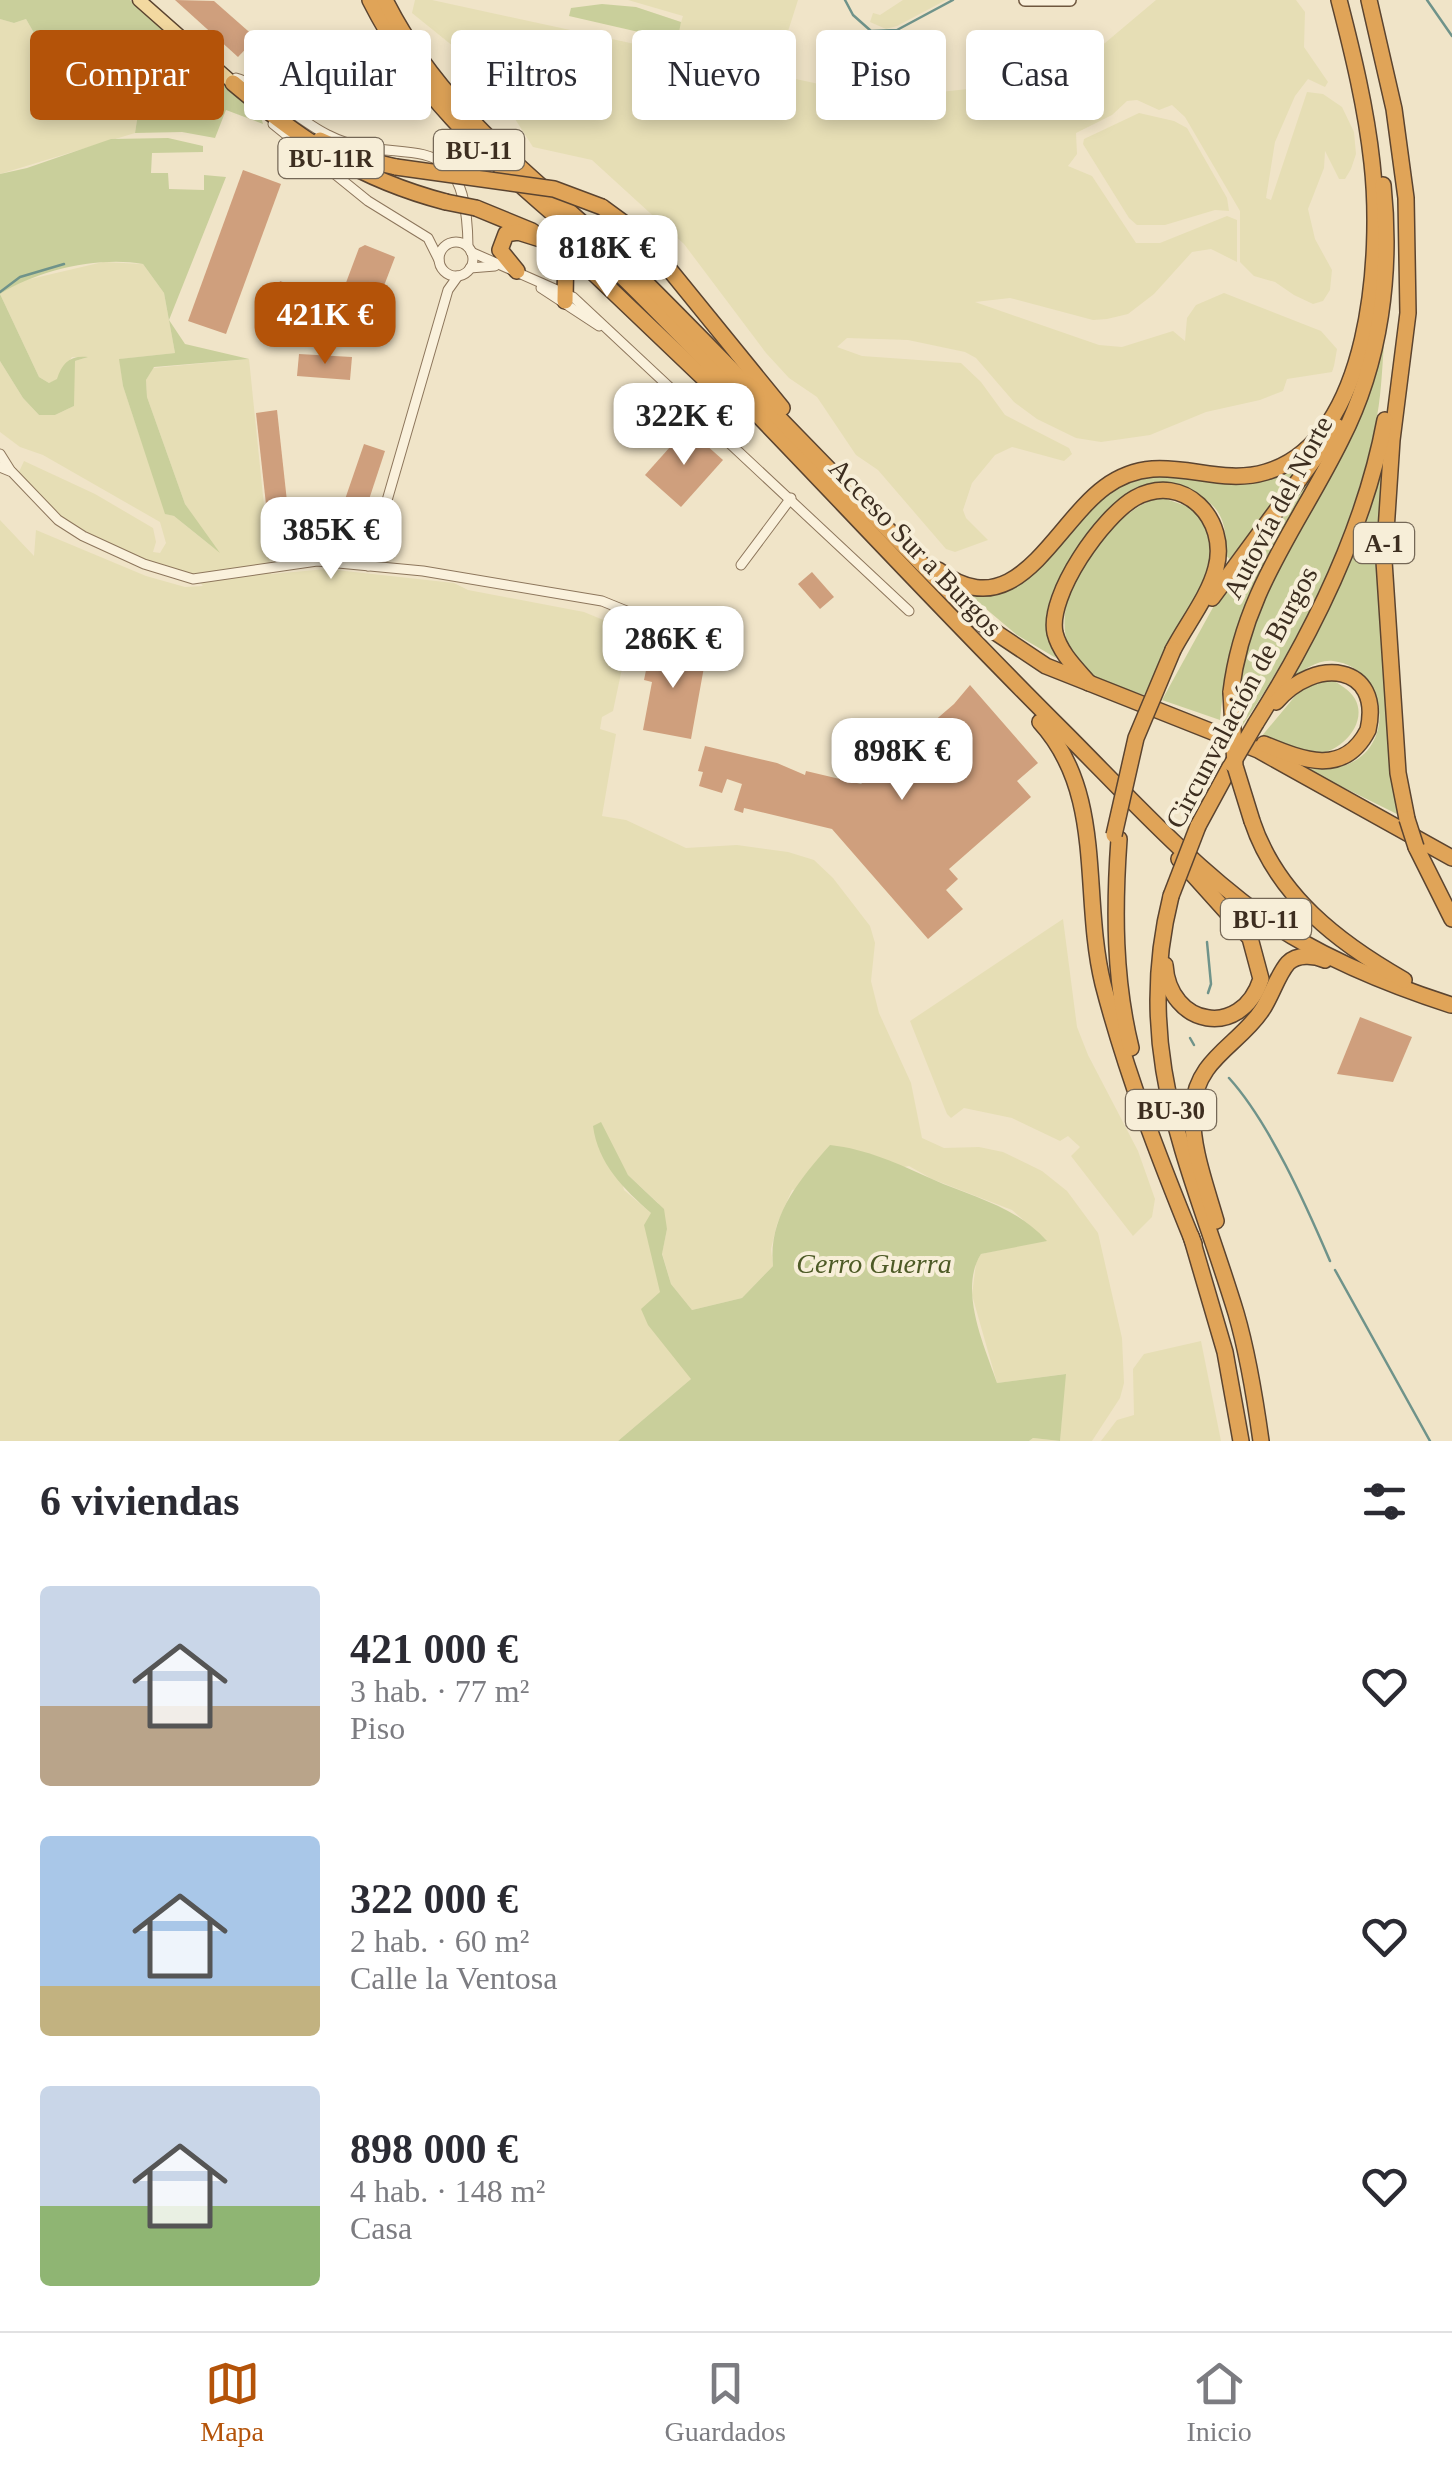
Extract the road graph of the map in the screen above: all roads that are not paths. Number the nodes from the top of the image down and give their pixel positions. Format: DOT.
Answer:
graph roads {
  1 [pos="139,0"];
  2 [pos="149,0"];
  3 [pos="370,0"];
  4 [pos="385,0"];
  5 [pos="1026,0"];
  6 [pos="1070,0"];
  7 [pos="1339,0"];
  8 [pos="1347,0"];
  9 [pos="1369,0"];
  10 [pos="387,30"];
  11 [pos="400,30"];
  12 [pos="235,80"];
  13 [pos="431,91"];
  14 [pos="431,91"];
  15 [pos="431,92"];
  16 [pos="550,242"];
  17 [pos="470,249"];
  18 [pos="439,260"];
  19 [pos="470,268"];
  20 [pos="510,268"];
  21 [pos="1406,268"];
  22 [pos="444,272"];
  23 [pos="458,276"];
  24 [pos="448,290"];
  25 [pos="566,297"];
  26 [pos="1374,352"];
  27 [pos="0,454"];
  28 [pos="0,467"];
  29 [pos="830,471"];
  30 [pos="12,472"];
  31 [pos="790,498"];
  32 [pos="909,552"];
  33 [pos="741,565"];
  34 [pos="368,566"];
  35 [pos="909,611"];
  36 [pos="944,613"];
  37 [pos="671,629"];
  38 [pos="1175,652"];
  39 [pos="1092,686"];
  40 [pos="1264,715"];
  41 [pos="1200,724"];
  42 [pos="1150,821"];
  43 [pos="1452,858"];
  44 [pos="1170,896"];
  45 [pos="1452,918"];
  46 [pos="1400,988"];
  47 [pos="1452,1005"];
  48 [pos="1194,1244"];
  49 [pos="1237,1317"];
  50 [pos="1241,1441"];
  51 [pos="1261,1441"];
  1 -- 12 [label="main road"];
  2 -- 12 [label="main road"];
  3 -- 10 [label="highway, Acceso Sur a Burgos / BU-11"];
  4 -- 11 [label="highway, Acceso Sur a Burgos / BU-11"];
  5 -- 6 [label="main road"];
  7 -- 32 [label="highway"];
  8 -- 26 [label="highway, Autovía del Norte"];
  9 -- 21 [label="highway, A-1"];
  12 -- 16 [label="highway, BU-11R, bridge"];
  12 -- 17 [label="street"];
  12 -- 18 [label="street"];
  12 -- 29 [label="highway, BU-11R, bridge"];
  13 -- 29 [label="highway, Acceso Sur a Burgos / BU-11"];
  14 -- 36 [label="highway, Acceso Sur a Burgos / BU-11"];
  15 -- 25 [label="highway"];
  16 -- 20 [label="highway"];
  16 -- 36 [label="highway, BU-11R, bridge"];
  17 -- 18 [label="street"];
  17 -- 19 [label="street"];
  17 -- 20 [label="street"];
  18 -- 22 [label="street"];
  19 -- 20 [label="street"];
  19 -- 23 [label="street"];
  20 -- 25 [label="street"];
  21 -- 40 [label="highway, Circunvalación de Burgos / BU-30"];
  21 -- 45 [label="highway, A-1, bridge"];
  22 -- 23 [label="street"];
  22 -- 24 [label="street"];
  23 -- 24 [label="street"];
  24 -- 34 [label="street"];
  25 -- 31 [label="street"];
  26 -- 38 [label="highway, Circunvalación de Burgos / BU-30"];
  26 -- 47 [label="highway, Autovía del Norte, bridge"];
  27 -- 30 [label="street"];
  28 -- 30 [label="street"];
  29 -- 32 [label="highway, Acceso Sur a Burgos / BU-11"];
  30 -- 34 [label="street"];
  31 -- 33 [label="street"];
  31 -- 35 [label="street"];
  32 -- 39 [label="highway, Acceso Sur a Burgos / BU-11"];
  34 -- 37 [label="street"];
  36 -- 42 [label="highway, Acceso Sur a Burgos / BU-11"];
  36 -- 48 [label="highway"];
  38 -- 39 [label="highway"];
  38 -- 48 [label="highway, Circunvalación de Burgos / BU-30, bridge"];
  39 -- 41 [label="highway, Acceso Sur a Burgos / BU-11"];
  40 -- 41 [label="highway"];
  40 -- 44 [label="highway, Circunvalación de Burgos / BU-30, bridge"];
  41 -- 43 [label="highway, Acceso Sur a Burgos / BU-11"];
  42 -- 44 [label="highway"];
  42 -- 46 [label="highway, Acceso Sur a Burgos / BU-11"];
  44 -- 49 [label="highway, Circunvalación de Burgos / BU-30"];
  46 -- 47 [label="highway, Acceso Sur a Burgos / BU-11"];
  46 -- 49 [label="highway"];
  48 -- 50 [label="highway, Circunvalación de Burgos / BU-30"];
  49 -- 51 [label="highway, Circunvalación de Burgos / BU-30"];
}
